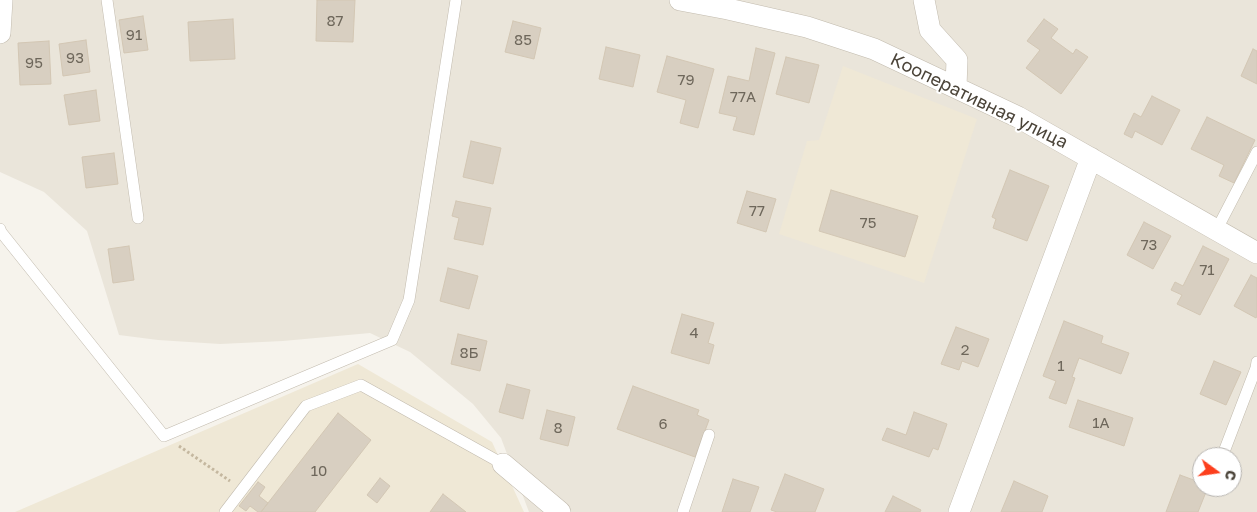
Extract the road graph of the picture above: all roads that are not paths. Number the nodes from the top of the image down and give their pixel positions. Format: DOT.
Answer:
graph roads {
  1 [pos="2,0"];
  2 [pos="107,0"];
  3 [pos="456,0"];
  4 [pos="680,0"];
  5 [pos="924,0"];
  6 [pos="729,4"];
  7 [pos="0,33"];
  8 [pos="956,87"];
  9 [pos="1257,152"];
  10 [pos="1091,158"];
  11 [pos="138,218"];
  12 [pos="0,229"];
  13 [pos="1216,230"];
  14 [pos="1257,254"];
  15 [pos="1257,362"];
  16 [pos="709,435"];
  17 [pos="1226,447"];
  18 [pos="503,464"];
  19 [pos="225,512"];
  20 [pos="560,512"];
  21 [pos="683,512"];
  22 [pos="958,512"];
  1 -- 7 [label="street"];
  2 -- 11 [label="lane"];
  3 -- 12 [label="lane"];
  4 -- 6 [label="street, Кооперативная улица"];
  5 -- 8 [label="street"];
  6 -- 8 [label="street, Кооперативная улица"];
  8 -- 10 [label="street, Кооперативная улица"];
  9 -- 13 [label="lane"];
  10 -- 13 [label="street, Кооперативная улица"];
  10 -- 22 [label="street"];
  13 -- 14 [label="street, Кооперативная улица"];
  15 -- 17 [label="lane"];
  16 -- 21 [label="lane"];
  18 -- 19 [label="lane"];
  18 -- 20 [label="street"];
}
